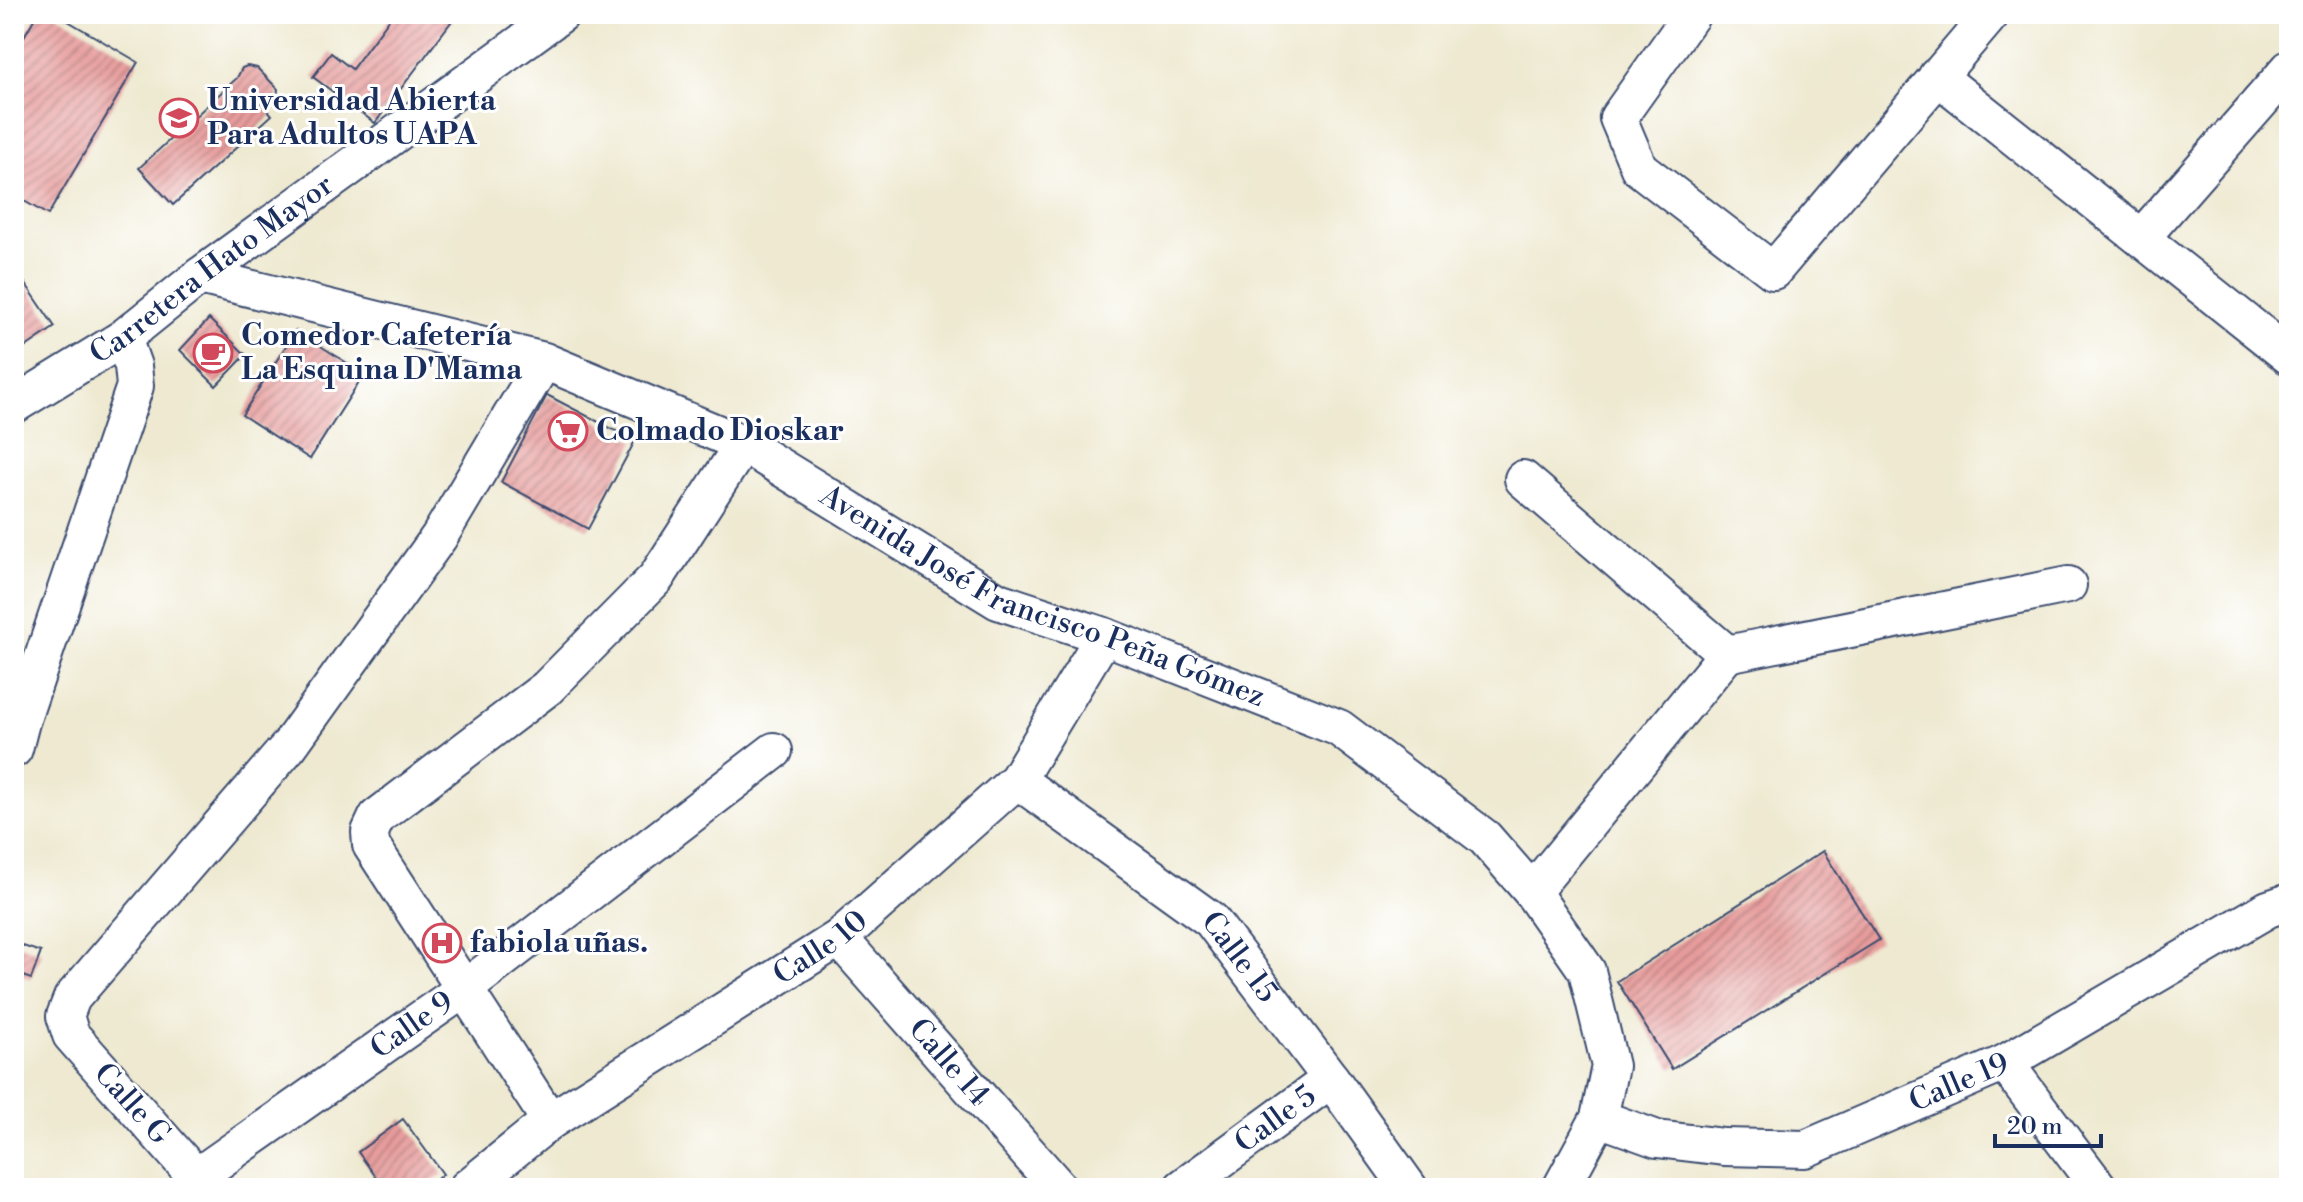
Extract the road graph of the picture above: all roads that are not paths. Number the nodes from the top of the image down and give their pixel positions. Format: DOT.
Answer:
graph roads {
  1 [pos="561,14"];
  2 [pos="1692,14"];
  3 [pos="1991,14"];
  4 [pos="2289,69"];
  5 [pos="1937,76"];
  6 [pos="2141,238"];
  7 [pos="200,276"];
  8 [pos="123,338"];
  9 [pos="2284,343"];
  10 [pos="544,361"];
  11 [pos="14,405"];
  12 [pos="743,444"];
  13 [pos="1523,479"];
  14 [pos="2068,585"];
  15 [pos="1104,636"];
  16 [pos="1727,654"];
  17 [pos="14,749"];
  18 [pos="774,751"];
  19 [pos="1017,780"];
  20 [pos="1532,892"];
  21 [pos="2289,902"];
  22 [pos="839,938"];
  23 [pos="464,989"];
  24 [pos="2005,1063"];
  25 [pos="1331,1079"];
  26 [pos="1599,1118"];
  27 [pos="550,1121"];
  28 [pos="201,1182"];
  29 [pos="467,1188"];
  30 [pos="1059,1188"];
  31 [pos="1182,1188"];
  32 [pos="1409,1188"];
  33 [pos="1561,1188"];
  34 [pos="2099,1188"];
  1 -- 7 [label="street, Carretera Hato Mayor"];
  2 -- 5 [label="street"];
  3 -- 5 [label="street"];
  4 -- 6 [label="street"];
  5 -- 6 [label="street"];
  6 -- 9 [label="street"];
  7 -- 8 [label="street, Carretera Hato Mayor"];
  7 -- 10 [label="street, Avenida José Francisco Peña Gómez"];
  8 -- 11 [label="street, Carretera Hato Mayor"];
  8 -- 17 [label="street"];
  10 -- 12 [label="street, Avenida José Francisco Peña Gómez"];
  10 -- 28 [label="street, Calle G"];
  12 -- 15 [label="street, Avenida José Francisco Peña Gómez"];
  12 -- 23 [label="street"];
  13 -- 16 [label="street"];
  14 -- 16 [label="street"];
  15 -- 19 [label="street, Calle 10"];
  15 -- 20 [label="street, Avenida José Francisco Peña Gómez"];
  16 -- 20 [label="street"];
  18 -- 23 [label="street, Calle 9"];
  19 -- 22 [label="street, Calle 10"];
  19 -- 25 [label="street, Calle 15"];
  20 -- 26 [label="street, Avenida José Francisco Peña Gómez"];
  21 -- 24 [label="street, Calle 19"];
  22 -- 27 [label="street, Calle 10"];
  22 -- 30 [label="street, Calle 14"];
  23 -- 27 [label="street"];
  23 -- 28 [label="street, Calle 9"];
  24 -- 26 [label="street, Calle 19"];
  24 -- 34 [label="street"];
  25 -- 31 [label="street, Calle 5"];
  25 -- 32 [label="street, Calle 15"];
  26 -- 33 [label="street, Avenida José Francisco Peña Gómez"];
  27 -- 29 [label="street, Calle 10"];
}
